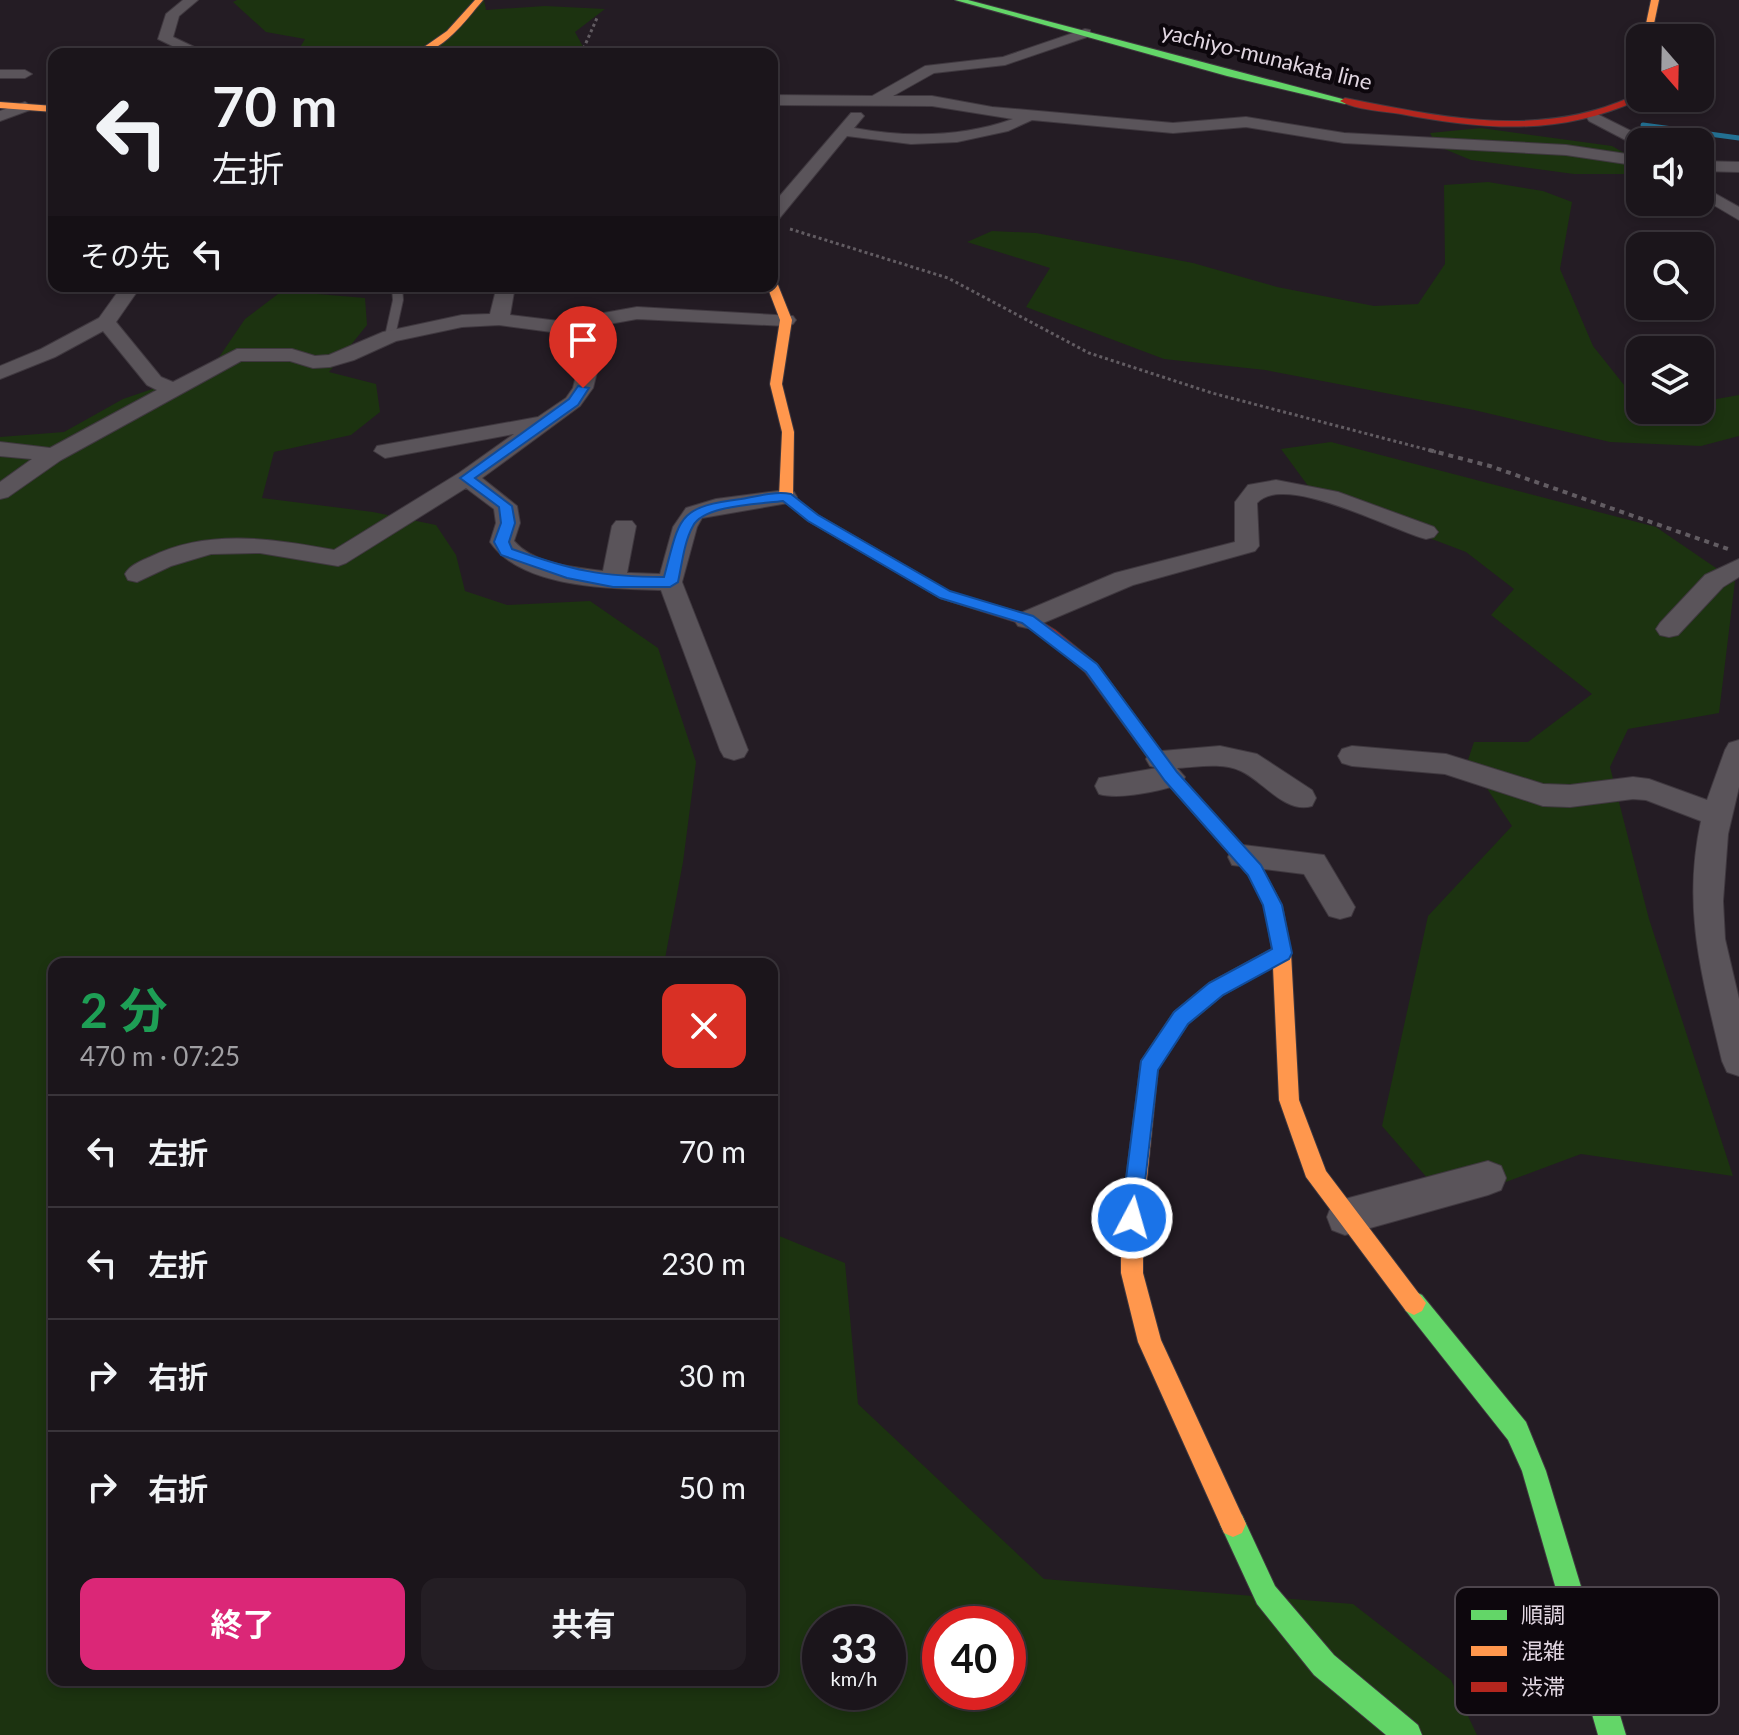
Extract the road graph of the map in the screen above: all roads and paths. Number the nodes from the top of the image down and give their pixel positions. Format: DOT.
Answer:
graph roads {
  1 [pos="191,0"];
  2 [pos="479,0"];
  3 [pos="959,0"];
  4 [pos="1655,0"];
  5 [pos="597,18"];
  6 [pos="1650,24"];
  7 [pos="1085,33"];
  8 [pos="187,48"];
  9 [pos="427,48"];
  10 [pos="584,48"];
  11 [pos="0,74"];
  12 [pos="25,74"];
  13 [pos="778,100"];
  14 [pos="870,102"];
  15 [pos="0,105"];
  16 [pos="1626,105"];
  17 [pos="25,107"];
  18 [pos="48,109"];
  19 [pos="1032,115"];
  20 [pos="0,116"];
  21 [pos="1595,118"];
  22 [pos="843,131"];
  23 [pos="1626,134"];
  24 [pos="1626,159"];
  25 [pos="1714,166"];
  26 [pos="1739,167"];
  27 [pos="1714,199"];
  28 [pos="1739,215"];
  29 [pos="778,222"];
  30 [pos="128,292"];
  31 [pos="397,292"];
  32 [pos="505,292"];
  33 [pos="775,292"];
  34 [pos="499,319"];
  35 [pos="600,320"];
  36 [pos="786,320"];
  37 [pos="106,322"];
  38 [pos="390,336"];
  39 [pos="0,373"];
  40 [pos="175,390"];
  41 [pos="546,422"];
  42 [pos="0,449"];
  43 [pos="385,451"];
  44 [pos="53,455"];
  45 [pos="467,478"];
  46 [pos="0,492"];
  47 [pos="786,497"];
  48 [pos="624,526"];
  49 [pos="1426,532"];
  50 [pos="1735,559"];
  51 [pos="137,574"];
  52 [pos="613,582"];
  53 [pos="670,582"];
  54 [pos="1027,620"];
  55 [pos="1669,629"];
  56 [pos="734,750"];
  57 [pos="1739,750"];
  58 [pos="1352,756"];
  59 [pos="1166,768"];
  60 [pos="1109,786"];
  61 [pos="1302,798"];
  62 [pos="1717,815"];
  63 [pos="1243,857"];
  64 [pos="1340,907"];
  65 [pos="1282,953"];
  66 [pos="1739,1061"];
  67 [pos="1488,1178"];
  68 [pos="1345,1217"];
  69 [pos="1568,1587"];
  70 [pos="1606,1715"];
  71 [pos="1408,1735"];
  72 [pos="1612,1735"];
  1 -- 8 [label="street"];
  2 -- 9 [label="street"];
  3 -- 7 [label="street, yachiyo-munakata line"];
  4 -- 6 [label="street"];
  5 -- 10 [label="path"];
  7 -- 14 [label="street"];
  7 -- 21 [label="street, yachiyo-munakata line"];
  11 -- 12 [label="street"];
  13 -- 14 [label="street"];
  14 -- 19 [label="street"];
  14 -- 22 [label="street"];
  15 -- 17 [label="street"];
  16 -- 21 [label="street, yachiyo-munakata line"];
  17 -- 18 [label="street"];
  17 -- 20 [label="street"];
  19 -- 22 [label="street"];
  19 -- 24 [label="street"];
  21 -- 23 [label="street"];
  22 -- 29 [label="street"];
  25 -- 26 [label="street"];
  27 -- 28 [label="street"];
  29 -- 50 [label="path"];
  30 -- 37 [label="street"];
  31 -- 38 [label="lane"];
  32 -- 34 [label="street"];
  33 -- 36 [label="street"];
  34 -- 35 [label="street"];
  34 -- 38 [label="street"];
  35 -- 36 [label="street"];
  35 -- 41 [label="street"];
  36 -- 47 [label="street"];
  37 -- 39 [label="street"];
  37 -- 40 [label="street"];
  38 -- 40 [label="street"];
  40 -- 44 [label="street"];
  41 -- 43 [label="street"];
  41 -- 45 [label="street"];
  42 -- 44 [label="street"];
  44 -- 46 [label="street"];
  45 -- 51 [label="street"];
  45 -- 52 [label="street"];
  47 -- 53 [label="street"];
  47 -- 54 [label="street"];
  48 -- 52 [label="street"];
  49 -- 54 [label="street"];
  50 -- 55 [label="street"];
  52 -- 53 [label="street"];
  53 -- 56 [label="street"];
  54 -- 59 [label="street"];
  57 -- 62 [label="street"];
  58 -- 62 [label="street"];
  59 -- 60 [label="street"];
  59 -- 61 [label="street"];
  59 -- 63 [label="street"];
  62 -- 66 [label="street"];
  63 -- 64 [label="street"];
  63 -- 65 [label="street"];
  65 -- 68 [label="street"];
  65 -- 71 [label="street"];
  67 -- 68 [label="street"];
  68 -- 69 [label="street"];
  70 -- 72 [label="street"];
}
